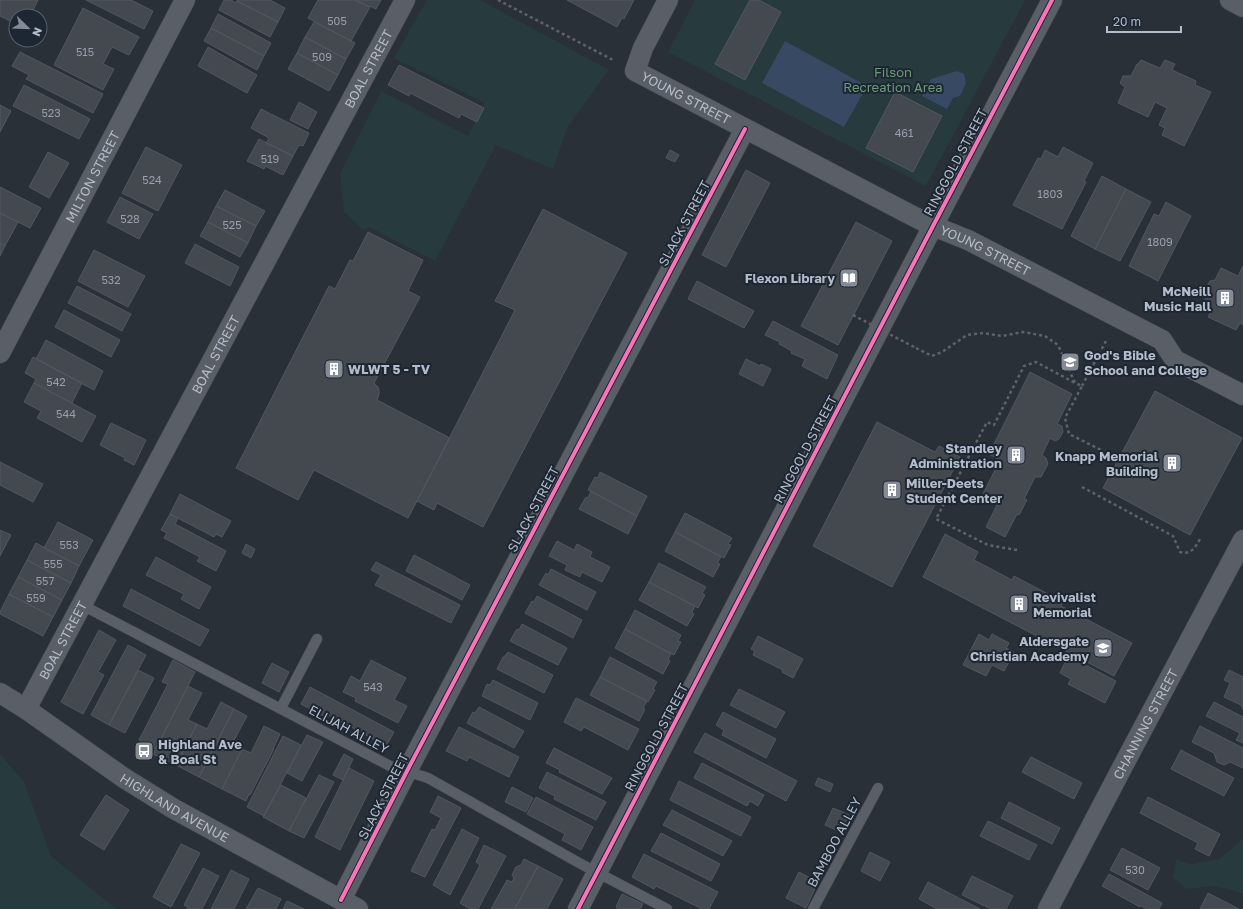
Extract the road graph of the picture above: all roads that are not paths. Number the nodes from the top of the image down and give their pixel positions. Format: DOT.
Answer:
graph roads {
  1 [pos="185,0"];
  2 [pos="405,0"];
  3 [pos="668,0"];
  4 [pos="1052,0"];
  5 [pos="1230,0"];
  6 [pos="1243,7"];
  7 [pos="745,129"];
  8 [pos="933,226"];
  9 [pos="0,353"];
  10 [pos="1243,395"];
  11 [pos="1243,540"];
  12 [pos="82,605"];
  13 [pos="318,639"];
  14 [pos="0,693"];
  15 [pos="281,708"];
  16 [pos="26,709"];
  17 [pos="407,771"];
  18 [pos="878,788"];
  19 [pos="597,872"];
  20 [pos="349,904"];
  21 [pos="578,909"];
  22 [pos="667,909"];
  23 [pos="813,909"];
  24 [pos="1048,909"];
  1 -- 9 [label="street, MILTON STREET"];
  2 -- 12 [label="street, BOAL STREET"];
  3 -- 7 [label="street, YOUNG STREET"];
  4 -- 8 [label="street, RINGGOLD STREET"];
  5 -- 6 [label="street"];
  7 -- 8 [label="street, YOUNG STREET"];
  7 -- 17 [label="street, SLACK STREET"];
  8 -- 10 [label="street, YOUNG STREET"];
  8 -- 19 [label="street, RINGGOLD STREET"];
  11 -- 24 [label="street, CHANNING STREET"];
  12 -- 15 [label="lane, ELIJAH ALLEY"];
  12 -- 16 [label="street, BOAL STREET"];
  13 -- 15 [label="lane"];
  14 -- 16 [label="street, HIGHLAND AVENUE"];
  15 -- 17 [label="lane, ELIJAH ALLEY"];
  16 -- 20 [label="street, HIGHLAND AVENUE"];
  17 -- 19 [label="lane, ELIJAH ALLEY"];
  17 -- 20 [label="street, SLACK STREET"];
  18 -- 23 [label="lane, BAMBOO ALLEY"];
  19 -- 21 [label="street, RINGGOLD STREET"];
  19 -- 22 [label="lane, ELIJAH ALLEY"];
}
